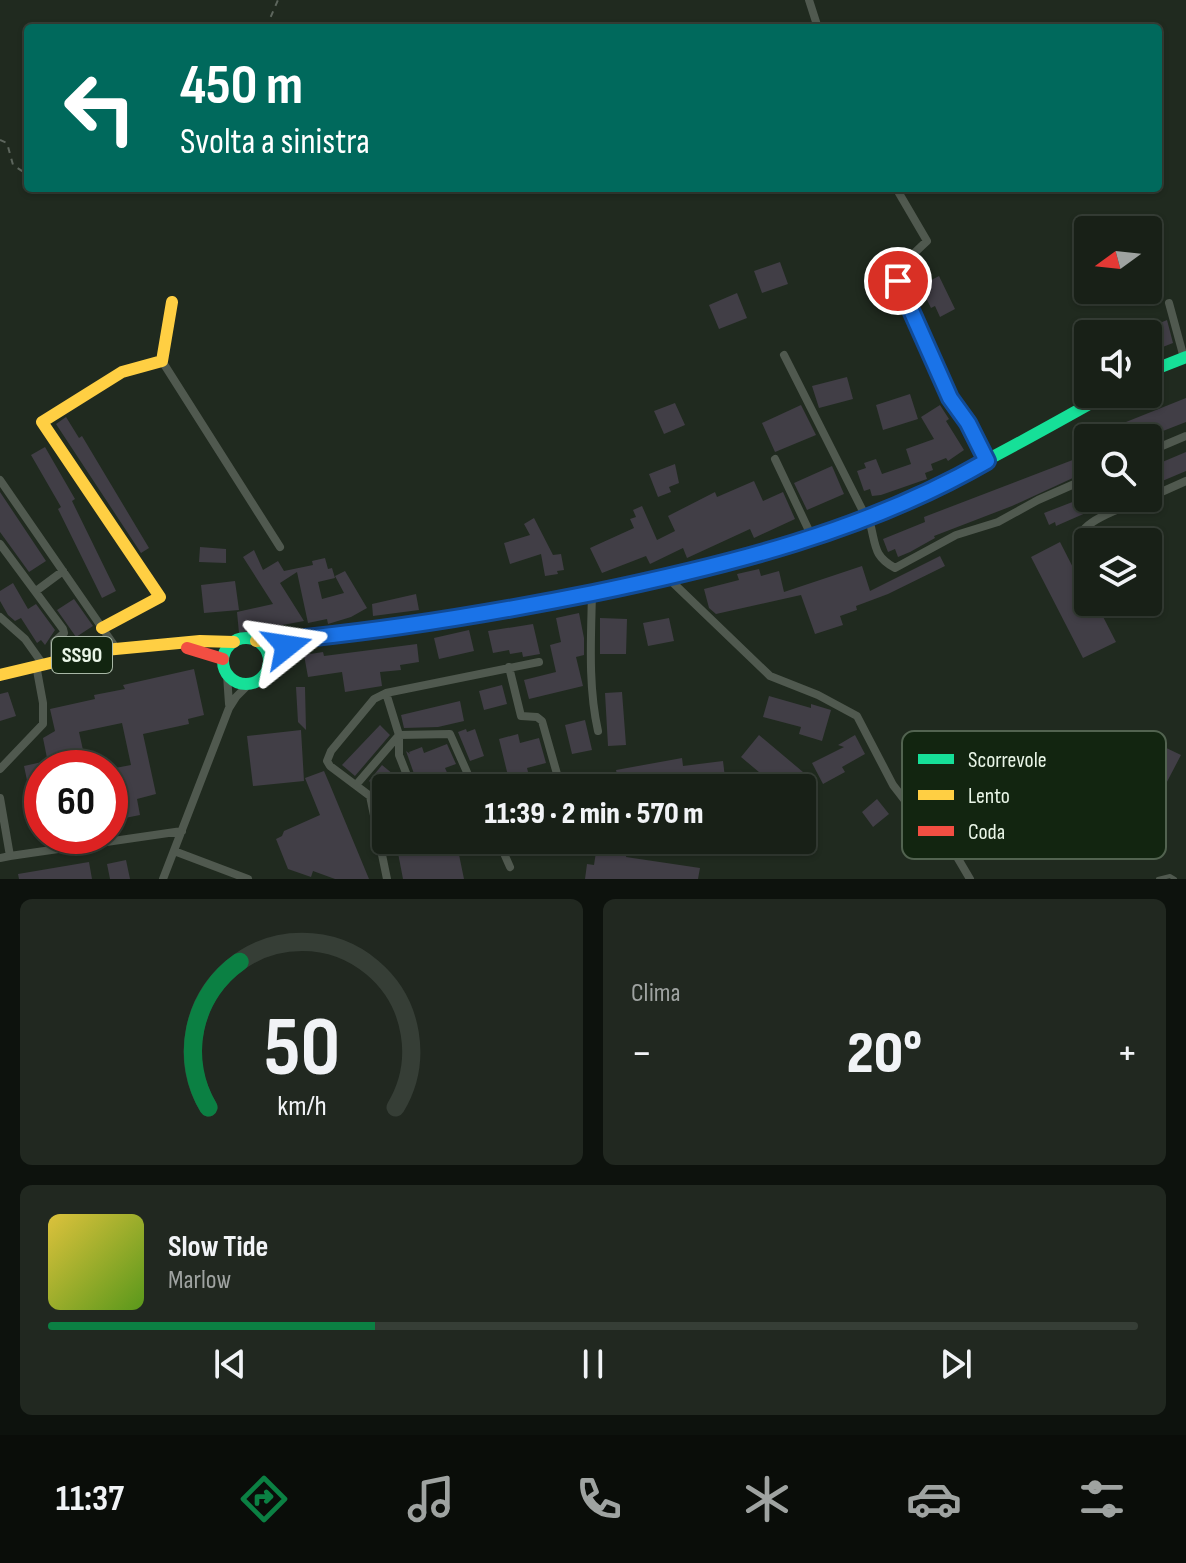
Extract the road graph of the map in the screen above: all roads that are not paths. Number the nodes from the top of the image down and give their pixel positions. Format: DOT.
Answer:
graph roads {
  1 [pos="809,0"];
  2 [pos="817,24"];
  3 [pos="898,192"];
  4 [pos="172,302"];
  5 [pos="1169,303"];
  6 [pos="784,355"];
  7 [pos="1185,357"];
  8 [pos="162,361"];
  9 [pos="1162,366"];
  10 [pos="1082,408"];
  11 [pos="1186,436"];
  12 [pos="1162,446"];
  13 [pos="775,459"];
  14 [pos="987,461"];
  15 [pos="0,480"];
  16 [pos="1186,481"];
  17 [pos="1074,484"];
  18 [pos="1162,492"];
  19 [pos="1115,512"];
  20 [pos="865,517"];
  21 [pos="1084,528"];
  22 [pos="812,537"];
  23 [pos="0,544"];
  24 [pos="280,547"];
  25 [pos="63,571"];
  26 [pos="667,578"];
  27 [pos="36,591"];
  28 [pos="592,593"];
  29 [pos="0,617"];
  30 [pos="102,628"];
  31 [pos="306,638"];
  32 [pos="256,641"];
  33 [pos="234,642"];
  34 [pos="166,646"];
  35 [pos="116,649"];
  36 [pos="223,659"];
  37 [pos="539,662"];
  38 [pos="44,663"];
  39 [pos="268,666"];
  40 [pos="509,667"];
  41 [pos="0,675"];
  42 [pos="227,675"];
  43 [pos="249,684"];
  44 [pos="386,693"];
  45 [pos="229,708"];
  46 [pos="598,731"];
  47 [pos="399,735"];
  48 [pos="0,769"];
  49 [pos="406,774"];
  50 [pos="468,774"];
  51 [pos="557,774"];
  52 [pos="356,785"];
  53 [pos="902,797"];
  54 [pos="0,798"];
  55 [pos="182,831"];
  56 [pos="174,851"];
  57 [pos="504,854"];
  58 [pos="5,857"];
  59 [pos="958,859"];
  60 [pos="510,867"];
  61 [pos="163,879"];
  62 [pos="248,879"];
  63 [pos="387,879"];
  64 [pos="970,879"];
  65 [pos="1158,879"];
  66 [pos="1175,879"];
  1 -- 2 [label="street"];
  3 -- 14 [label="street"];
  4 -- 8 [label="main road"];
  5 -- 7 [label="street"];
  6 -- 20 [label="street"];
  7 -- 9 [label="main road"];
  8 -- 24 [label="street"];
  8 -- 30 [label="main road"];
  10 -- 14 [label="main road, SS90"];
  11 -- 12 [label="street"];
  13 -- 22 [label="street"];
  14 -- 20 [label="main road, SS90"];
  15 -- 25 [label="street"];
  16 -- 18 [label="street"];
  17 -- 20 [label="street"];
  19 -- 21 [label="street"];
  20 -- 22 [label="main road, SS90"];
  22 -- 26 [label="main road, SS90"];
  23 -- 27 [label="street"];
  25 -- 27 [label="street"];
  25 -- 30 [label="street"];
  26 -- 28 [label="main road, SS90"];
  26 -- 53 [label="street"];
  27 -- 38 [label="street"];
  28 -- 31 [label="main road, SS90"];
  28 -- 46 [label="street"];
  29 -- 38 [label="street"];
  30 -- 35 [label="street"];
  31 -- 32 [label="main road, SS90"];
  31 -- 39 [label="main road, SS90"];
  32 -- 33 [label="main road, SS90"];
  32 -- 39 [label="main road"];
  33 -- 34 [label="main road, SS90"];
  33 -- 36 [label="main road"];
  34 -- 35 [label="main road, SS90"];
  34 -- 36 [label="main road, SS90"];
  35 -- 38 [label="main road, SS90"];
  36 -- 42 [label="main road"];
  37 -- 40 [label="street"];
  38 -- 41 [label="main road, SS90"];
  38 -- 48 [label="street"];
  39 -- 43 [label="main road, SS90"];
  40 -- 44 [label="street"];
  40 -- 51 [label="street"];
  42 -- 43 [label="main road"];
  42 -- 45 [label="street"];
  43 -- 45 [label="street"];
  44 -- 47 [label="street"];
  44 -- 52 [label="street"];
  45 -- 55 [label="street"];
  47 -- 49 [label="street"];
  47 -- 50 [label="street"];
  47 -- 52 [label="street"];
  52 -- 63 [label="street"];
  54 -- 58 [label="street"];
  55 -- 56 [label="street"];
  55 -- 58 [label="street"];
  56 -- 61 [label="street"];
  56 -- 62 [label="street"];
  57 -- 60 [label="street"];
  59 -- 64 [label="street"];
  65 -- 66 [label="lane"];
}
